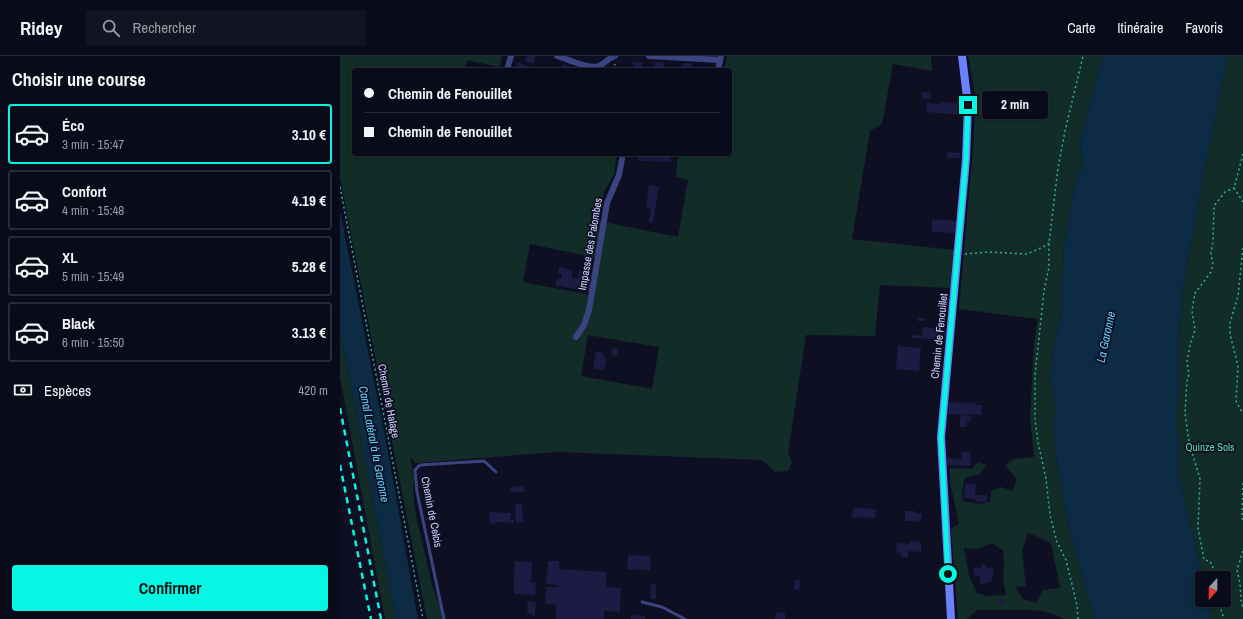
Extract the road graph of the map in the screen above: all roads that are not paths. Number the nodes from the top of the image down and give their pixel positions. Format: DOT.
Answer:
graph roads {
  1 [pos="511,56"];
  2 [pos="557,56"];
  3 [pos="615,56"];
  4 [pos="649,56"];
  5 [pos="962,56"];
  6 [pos="720,58"];
  7 [pos="508,68"];
  8 [pos="718,68"];
  9 [pos="623,156"];
  10 [pos="576,337"];
  11 [pos="496,472"];
  12 [pos="642,602"];
  13 [pos="444,619"];
  14 [pos="685,619"];
  15 [pos="951,619"];
  1 -- 7 [label="street"];
  2 -- 3 [label="street"];
  4 -- 6 [label="street"];
  5 -- 15 [label="street, Chemin de Fenouillet"];
  6 -- 8 [label="street"];
  9 -- 10 [label="street, Impasse des Palombes"];
  11 -- 13 [label="lane, Chemin de Celcis"];
  12 -- 14 [label="lane"];
}
